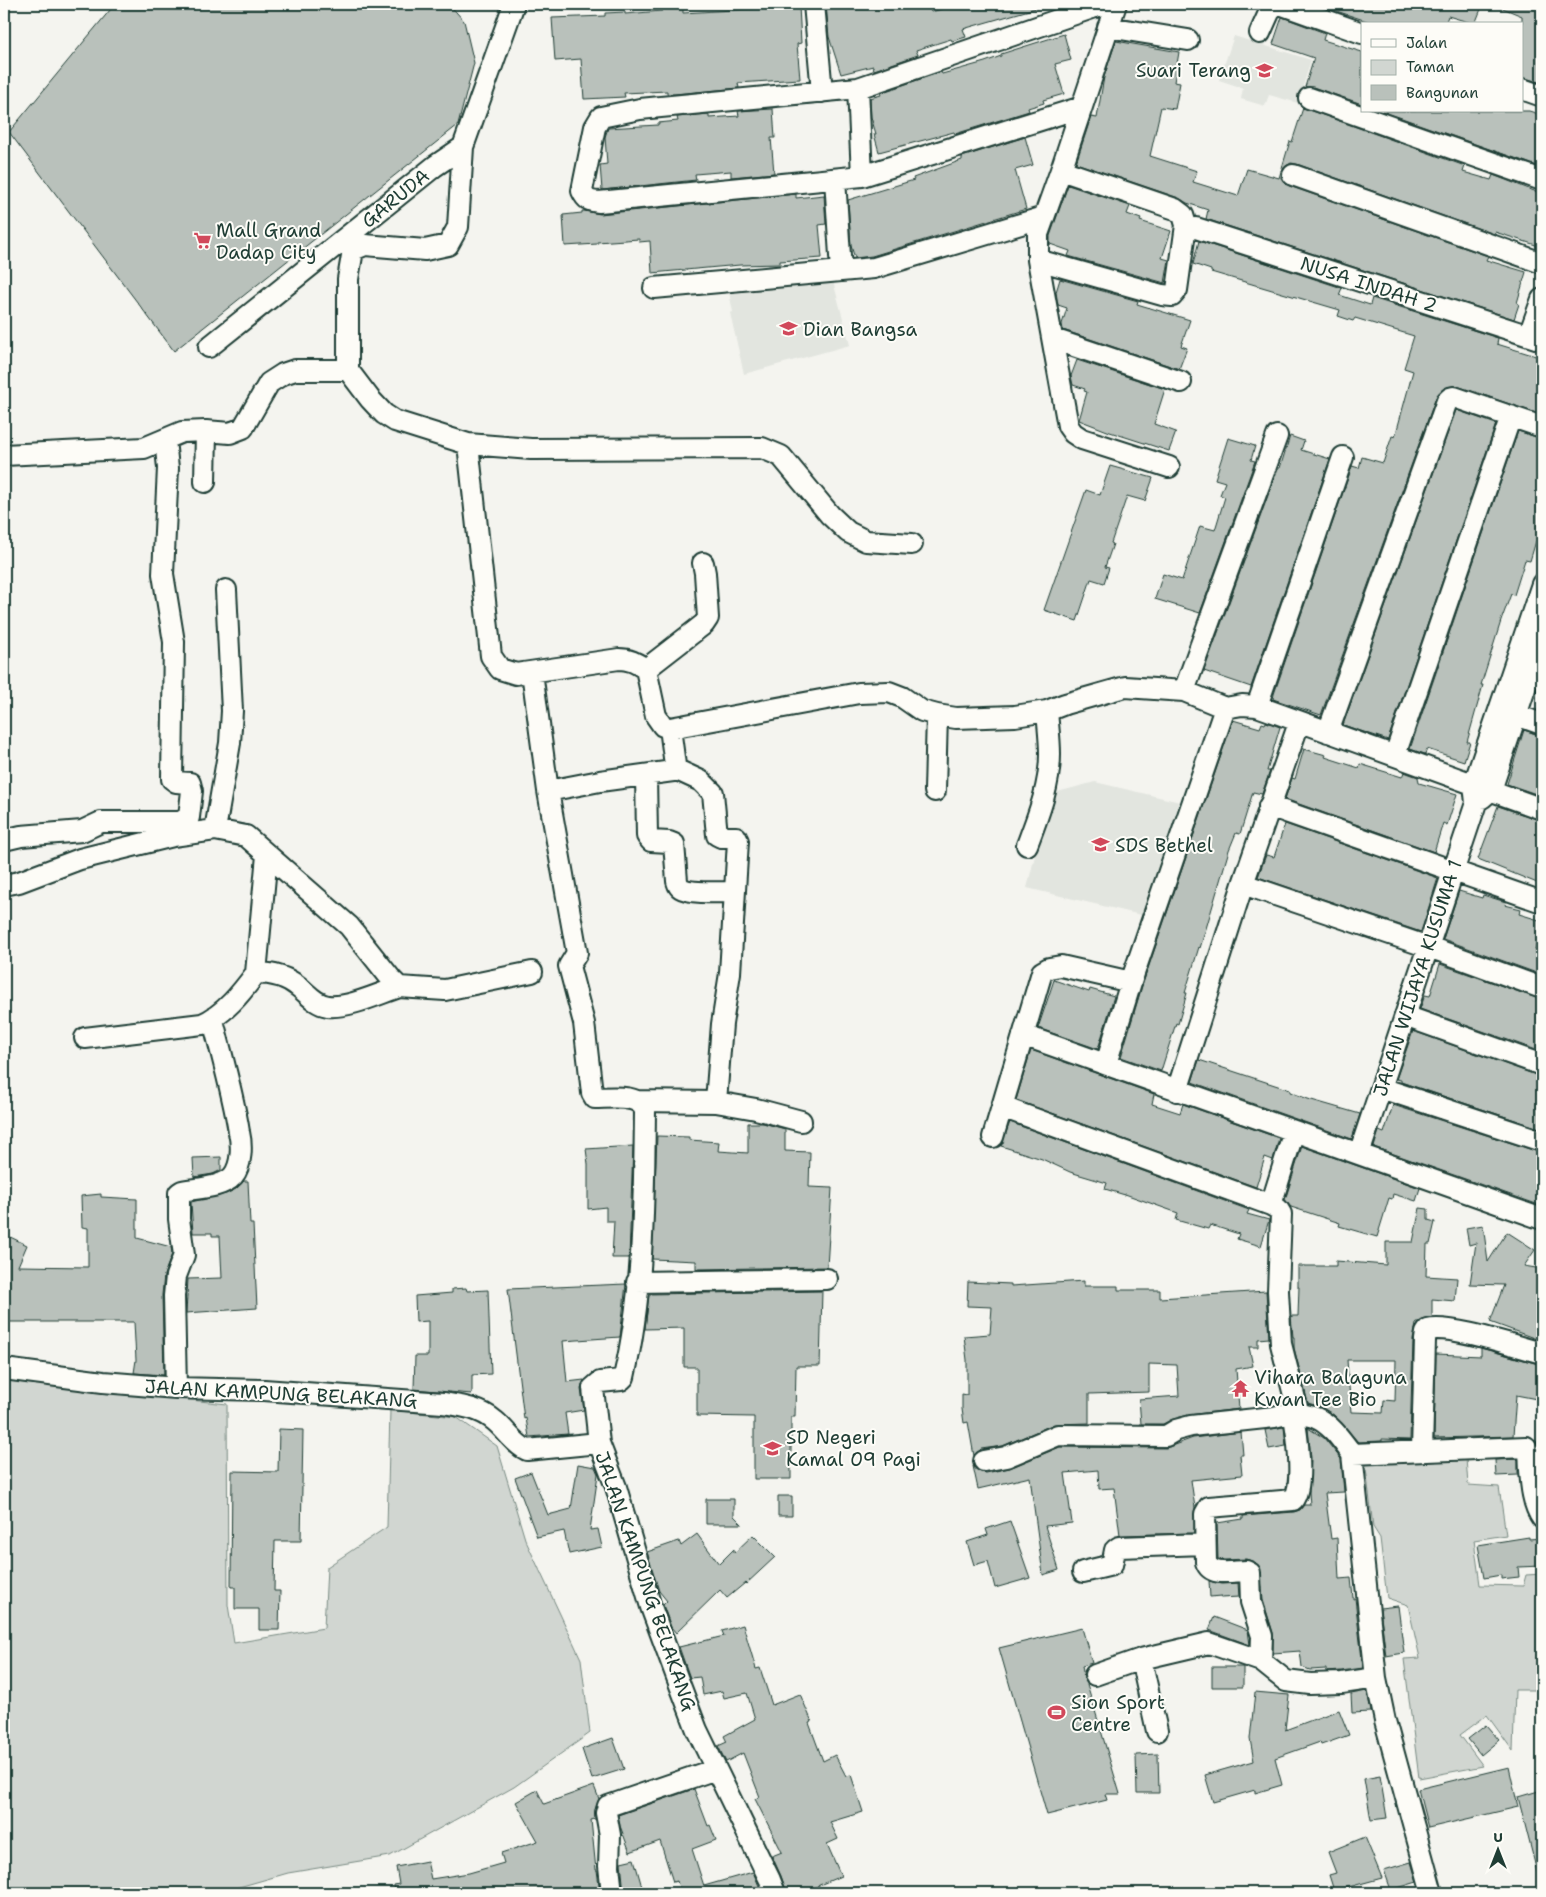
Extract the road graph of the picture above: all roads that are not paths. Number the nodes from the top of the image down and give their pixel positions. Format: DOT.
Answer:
graph roads {
  1 [pos="514,4"];
  2 [pos="814,4"];
  3 [pos="1104,4"];
  4 [pos="1116,4"];
  5 [pos="1273,4"];
  6 [pos="1280,4"];
  7 [pos="1108,27"];
  8 [pos="1260,32"];
  9 [pos="1361,33"];
  10 [pos="1188,40"];
  11 [pos="858,88"];
  12 [pos="1524,90"];
  13 [pos="822,92"];
  14 [pos="1542,96"];
  15 [pos="1309,98"];
  16 [pos="1082,108"];
  17 [pos="463,147"];
  18 [pos="1061,170"];
  19 [pos="1293,175"];
  20 [pos="862,176"];
  21 [pos="835,179"];
  22 [pos="1542,180"];
  23 [pos="1044,217"];
  24 [pos="1196,228"];
  25 [pos="1038,260"];
  26 [pos="1542,263"];
  27 [pos="841,271"];
  28 [pos="654,288"];
  29 [pos="1542,299"];
  30 [pos="1536,338"];
  31 [pos="1053,340"];
  32 [pos="209,346"];
  33 [pos="348,370"];
  34 [pos="1181,382"];
  35 [pos="1511,416"];
  36 [pos="1542,427"];
  37 [pos="206,431"];
  38 [pos="1277,436"];
  39 [pos="165,440"];
  40 [pos="468,444"];
  41 [pos="4,455"];
  42 [pos="1343,457"];
  43 [pos="1169,468"];
  44 [pos="205,482"];
  45 [pos="912,544"];
  46 [pos="703,563"];
  47 [pos="1542,584"];
  48 [pos="226,590"];
  49 [pos="1542,638"];
  50 [pos="646,669"];
  51 [pos="532,672"];
  52 [pos="1184,691"];
  53 [pos="1257,706"];
  54 [pos="1225,708"];
  55 [pos="1047,711"];
  56 [pos="1516,715"];
  57 [pos="936,716"];
  58 [pos="1299,723"];
  59 [pos="1542,724"];
  60 [pos="670,728"];
  61 [pos="1328,732"];
  62 [pos="1395,755"];
  63 [pos="675,769"];
  64 [pos="646,775"];
  65 [pos="548,791"];
  66 [pos="935,791"];
  67 [pos="1480,792"];
  68 [pos="1269,806"];
  69 [pos="1542,809"];
  70 [pos="215,830"];
  71 [pos="4,840"];
  72 [pos="1027,845"];
  73 [pos="267,854"];
  74 [pos="1453,870"];
  75 [pos="1243,884"];
  76 [pos="4,885"];
  77 [pos="735,892"];
  78 [pos="1542,902"];
  79 [pos="1428,947"];
  80 [pos="532,972"];
  81 [pos="256,973"];
  82 [pos="1131,982"];
  83 [pos="399,987"];
  84 [pos="1542,988"];
  85 [pos="1405,1016"];
  86 [pos="213,1020"];
  87 [pos="1023,1035"];
  88 [pos="85,1038"];
  89 [pos="1106,1064"];
  90 [pos="1542,1066"];
  91 [pos="1381,1088"];
  92 [pos="1177,1091"];
  93 [pos="638,1101"];
  94 [pos="716,1102"];
  95 [pos="1002,1108"];
  96 [pos="801,1121"];
  97 [pos="1294,1131"];
  98 [pos="993,1137"];
  99 [pos="1542,1141"];
  100 [pos="1359,1154"];
  101 [pos="1271,1205"];
  102 [pos="1542,1219"];
  103 [pos="827,1279"];
  104 [pos="637,1282"];
  105 [pos="1542,1353"];
  106 [pos="4,1369"];
  107 [pos="176,1388"];
  108 [pos="1296,1412"];
  109 [pos="599,1443"];
  110 [pos="1422,1450"];
  111 [pos="1352,1454"];
  112 [pos="984,1461"];
  113 [pos="1542,1518"];
  114 [pos="1205,1544"];
  115 [pos="1083,1572"];
  116 [pos="1142,1659"];
  117 [pos="1261,1662"];
  118 [pos="1095,1675"];
  119 [pos="1376,1678"];
  120 [pos="1157,1731"];
  121 [pos="716,1769"];
  122 [pos="612,1893"];
  123 [pos="774,1893"];
  124 [pos="1432,1893"];
  1 -- 17 [label="street"];
  2 -- 13 [label="street"];
  3 -- 11 [label="street"];
  4 -- 7 [label="street"];
  5 -- 8 [label="street"];
  6 -- 9 [label="street"];
  7 -- 10 [label="street"];
  7 -- 16 [label="street"];
  11 -- 13 [label="street"];
  11 -- 20 [label="street"];
  12 -- 14 [label="street"];
  13 -- 21 [label="street"];
  15 -- 22 [label="street"];
  16 -- 18 [label="street"];
  16 -- 20 [label="street"];
  17 -- 32 [label="street, GARUDA"];
  17 -- 33 [label="street"];
  18 -- 23 [label="street"];
  18 -- 25 [label="street"];
  19 -- 26 [label="street"];
  20 -- 21 [label="street"];
  21 -- 27 [label="street"];
  23 -- 25 [label="street"];
  23 -- 27 [label="street"];
  24 -- 30 [label="street, NUSA INDAH 2"];
  25 -- 31 [label="street"];
  27 -- 28 [label="street"];
  29 -- 30 [label="street"];
  31 -- 34 [label="street"];
  31 -- 43 [label="street"];
  33 -- 37 [label="street"];
  33 -- 40 [label="street"];
  35 -- 36 [label="street"];
  35 -- 61 [label="street"];
  35 -- 62 [label="street"];
  37 -- 39 [label="street"];
  37 -- 44 [label="street"];
  38 -- 52 [label="street"];
  39 -- 41 [label="street"];
  39 -- 71 [label="street"];
  40 -- 45 [label="street"];
  40 -- 51 [label="street"];
  42 -- 53 [label="street"];
  46 -- 50 [label="street"];
  47 -- 67 [label="street, JALAN WIJAYA KUSUMA 1"];
  48 -- 70 [label="street"];
  49 -- 56 [label="street, JALAN WIJAYA KUSUMA 1"];
  50 -- 51 [label="street"];
  50 -- 60 [label="street"];
  51 -- 65 [label="street"];
  52 -- 54 [label="street"];
  52 -- 55 [label="street"];
  53 -- 54 [label="street"];
  53 -- 58 [label="street"];
  54 -- 82 [label="street"];
  55 -- 57 [label="street"];
  55 -- 72 [label="street"];
  56 -- 59 [label="street"];
  56 -- 67 [label="street, JALAN WIJAYA KUSUMA 1"];
  57 -- 60 [label="street"];
  57 -- 66 [label="street"];
  58 -- 61 [label="street"];
  58 -- 68 [label="street"];
  60 -- 63 [label="street"];
  61 -- 62 [label="street"];
  62 -- 67 [label="street"];
  63 -- 64 [label="street"];
  63 -- 77 [label="street"];
  64 -- 65 [label="street"];
  64 -- 77 [label="street"];
  65 -- 93 [label="street"];
  67 -- 69 [label="street"];
  67 -- 74 [label="street, JALAN WIJAYA KUSUMA 1"];
  68 -- 74 [label="street"];
  68 -- 75 [label="street"];
  70 -- 73 [label="street"];
  70 -- 76 [label="street"];
  73 -- 81 [label="street"];
  73 -- 83 [label="street"];
  74 -- 78 [label="street"];
  74 -- 79 [label="street, JALAN WIJAYA KUSUMA 1"];
  75 -- 79 [label="street"];
  75 -- 92 [label="street"];
  77 -- 94 [label="street"];
  79 -- 84 [label="street"];
  79 -- 85 [label="street, JALAN WIJAYA KUSUMA 1"];
  80 -- 83 [label="street"];
  81 -- 83 [label="street"];
  81 -- 86 [label="street"];
  82 -- 87 [label="street"];
  82 -- 89 [label="street"];
  85 -- 90 [label="street"];
  85 -- 91 [label="street, JALAN WIJAYA KUSUMA 1"];
  86 -- 88 [label="street"];
  86 -- 107 [label="street"];
  87 -- 89 [label="street"];
  87 -- 95 [label="street"];
  89 -- 92 [label="street"];
  91 -- 99 [label="street"];
  91 -- 100 [label="street, JALAN WIJAYA KUSUMA 1"];
  92 -- 97 [label="street"];
  93 -- 94 [label="street"];
  93 -- 104 [label="street"];
  94 -- 96 [label="street"];
  95 -- 98 [label="street"];
  95 -- 101 [label="street"];
  97 -- 100 [label="street"];
  97 -- 101 [label="street"];
  100 -- 102 [label="street"];
  101 -- 108 [label="street"];
  103 -- 104 [label="street"];
  104 -- 109 [label="street"];
  105 -- 110 [label="street"];
  106 -- 107 [label="street, JALAN KAMPUNG BELAKANG"];
  107 -- 109 [label="street, JALAN KAMPUNG BELAKANG"];
  108 -- 111 [label="street"];
  108 -- 112 [label="street"];
  108 -- 114 [label="street"];
  109 -- 121 [label="street, JALAN KAMPUNG BELAKANG"];
  110 -- 111 [label="street"];
  110 -- 113 [label="street"];
  111 -- 119 [label="street"];
  114 -- 115 [label="street"];
  114 -- 117 [label="street"];
  116 -- 117 [label="street"];
  116 -- 118 [label="street"];
  116 -- 120 [label="street"];
  117 -- 119 [label="street"];
  119 -- 124 [label="street"];
  121 -- 122 [label="street"];
  121 -- 123 [label="street, JALAN KAMPUNG BELAKANG"];
}
